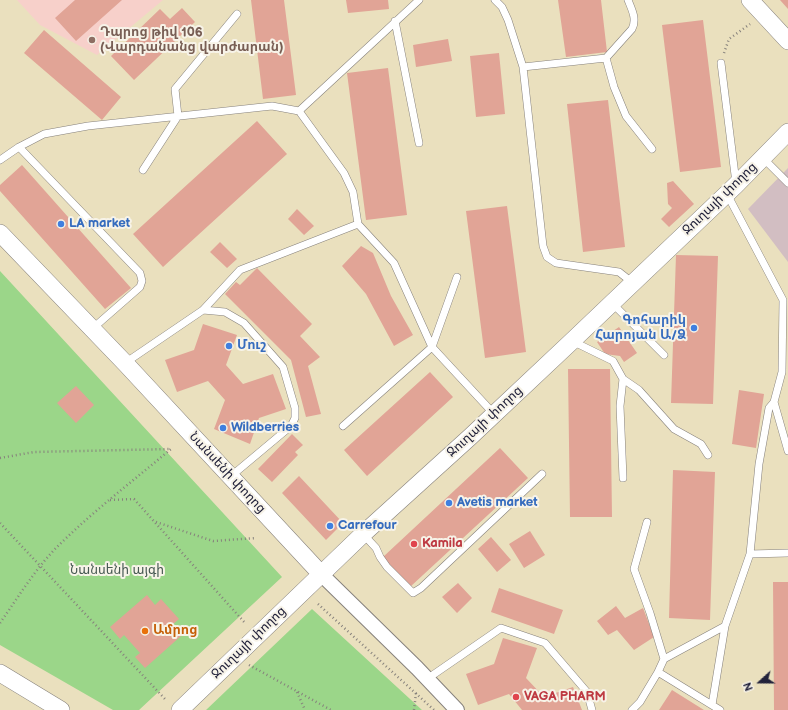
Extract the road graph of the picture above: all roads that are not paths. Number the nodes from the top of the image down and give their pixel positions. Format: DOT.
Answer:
graph roads {
  1 [pos="419,0"];
  2 [pos="495,0"];
  3 [pos="628,0"];
  4 [pos="750,0"];
  5 [pos="413,3"];
  6 [pos="237,14"];
  7 [pos="395,21"];
  8 [pos="788,41"];
  9 [pos="606,58"];
  10 [pos="721,63"];
  11 [pos="523,67"];
  12 [pos="299,111"];
  13 [pos="178,116"];
  14 [pos="787,136"];
  15 [pos="419,143"];
  16 [pos="18,146"];
  17 [pos="652,149"];
  18 [pos="762,158"];
  19 [pos="0,160"];
  20 [pos="143,170"];
  21 [pos="788,183"];
  22 [pos="731,190"];
  23 [pos="358,224"];
  24 [pos="0,233"];
  25 [pos="457,276"];
  26 [pos="633,283"];
  27 [pos="612,303"];
  28 [pos="203,310"];
  29 [pos="92,330"];
  30 [pos="572,341"];
  31 [pos="432,347"];
  32 [pos="664,355"];
  33 [pos="125,363"];
  34 [pos="623,379"];
  35 [pos="774,402"];
  36 [pos="494,414"];
  37 [pos="343,426"];
  38 [pos="788,450"];
  39 [pos="708,455"];
  40 [pos="542,474"];
  41 [pos="230,477"];
  42 [pos="623,478"];
  43 [pos="646,522"];
  44 [pos="363,534"];
  45 [pos="788,553"];
  46 [pos="750,554"];
  47 [pos="321,574"];
  48 [pos="725,626"];
  49 [pos="664,659"];
  50 [pos="658,672"];
  51 [pos="0,673"];
  52 [pos="427,679"];
  53 [pos="712,705"];
  54 [pos="61,710"];
  55 [pos="180,710"];
  56 [pos="457,710"];
  57 [pos="592,710"];
  58 [pos="632,710"];
  59 [pos="720,710"];
  1 -- 5 [label="lane"];
  2 -- 11 [label="lane"];
  3 -- 9 [label="lane"];
  4 -- 8 [label="street"];
  5 -- 7 [label="lane"];
  6 -- 13 [label="lane"];
  7 -- 12 [label="lane"];
  7 -- 15 [label="lane"];
  9 -- 11 [label="lane"];
  9 -- 17 [label="lane"];
  10 -- 22 [label="lane"];
  11 -- 26 [label="lane"];
  12 -- 13 [label="lane"];
  12 -- 23 [label="lane"];
  13 -- 16 [label="lane"];
  13 -- 20 [label="lane"];
  14 -- 18 [label="street, Ջուղայի փողոց"];
  16 -- 19 [label="lane"];
  16 -- 29 [label="lane"];
  18 -- 21 [label="lane"];
  18 -- 22 [label="street, Ջուղայի փողոց"];
  22 -- 26 [label="street, Ջուղայի փողոց"];
  22 -- 35 [label="lane"];
  23 -- 28 [label="lane"];
  23 -- 31 [label="lane"];
  24 -- 29 [label="street, Նանսենի փողոց"];
  25 -- 31 [label="lane"];
  26 -- 27 [label="street, Ջուղայի փողոց"];
  27 -- 30 [label="street, Ջուղայի փողոց"];
  27 -- 32 [label="lane"];
  28 -- 33 [label="lane"];
  28 -- 41 [label="lane"];
  29 -- 33 [label="street, Նանսենի փողոց"];
  30 -- 34 [label="lane"];
  30 -- 36 [label="street, Ջուղայի փողոց"];
  31 -- 36 [label="lane"];
  31 -- 37 [label="lane"];
  33 -- 41 [label="street, Նանսենի փողոց"];
  34 -- 39 [label="lane"];
  34 -- 42 [label="lane"];
  35 -- 38 [label="lane"];
  35 -- 46 [label="lane"];
  36 -- 44 [label="street, Ջուղայի փողոց"];
  40 -- 44 [label="lane"];
  41 -- 47 [label="street, Նանսենի փողոց"];
  43 -- 49 [label="lane"];
  44 -- 47 [label="street, Ջուղայի փողոց"];
  45 -- 46 [label="lane"];
  46 -- 48 [label="lane"];
  47 -- 52 [label="street, Նանսենի փողոց"];
  47 -- 55 [label="street, Ջուղայի փողոց"];
  48 -- 49 [label="lane"];
  48 -- 53 [label="lane"];
  49 -- 50 [label="lane"];
  50 -- 53 [label="lane"];
  50 -- 58 [label="lane"];
  51 -- 54 [label="street"];
  52 -- 56 [label="street, Նանսենի փողոց"];
  52 -- 57 [label="lane"];
  53 -- 59 [label="lane"];
}
